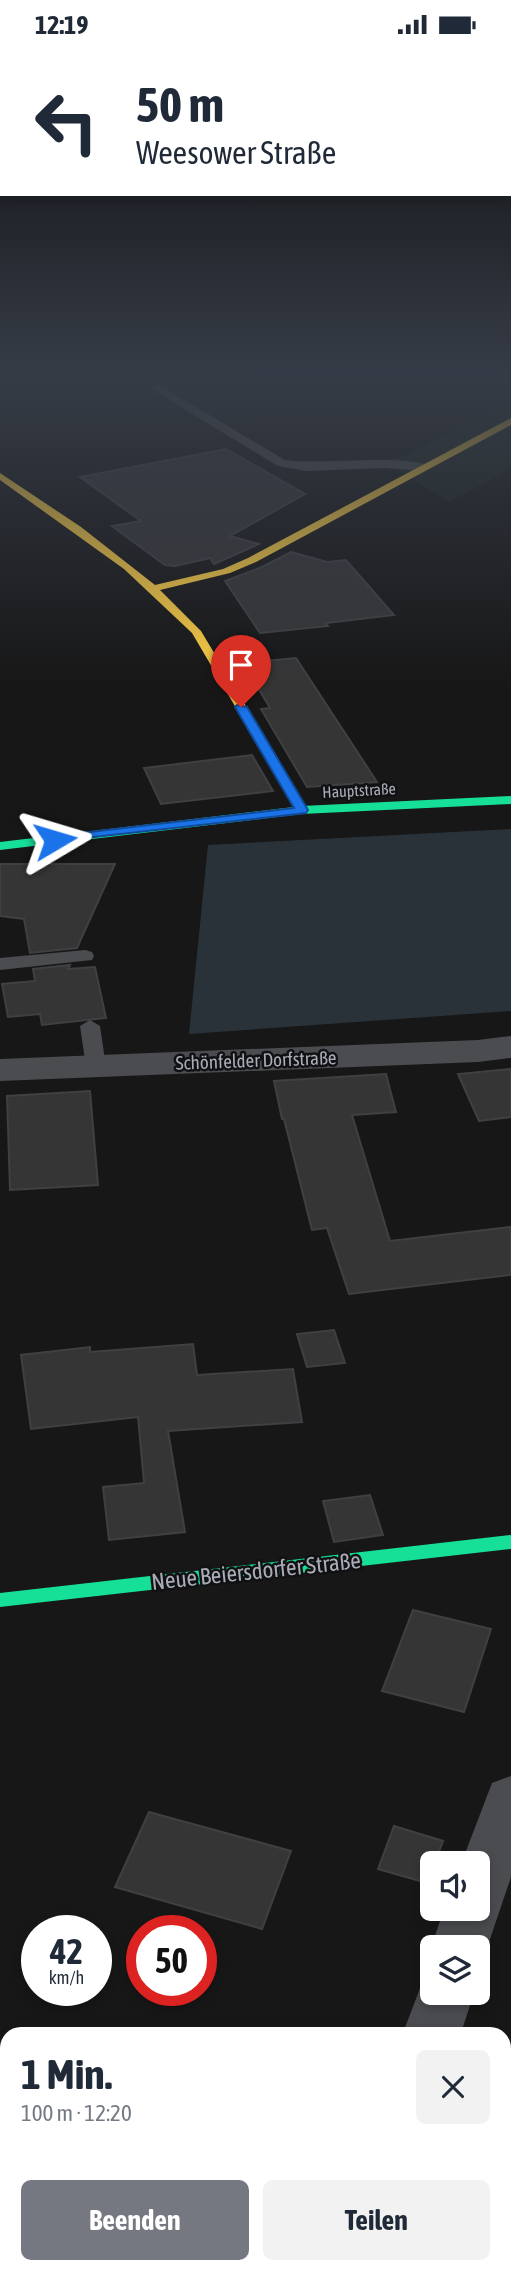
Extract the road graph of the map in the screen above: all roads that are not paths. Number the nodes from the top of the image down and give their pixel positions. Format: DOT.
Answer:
graph roads {
  1 [pos="4,478"];
  2 [pos="404,478"];
  3 [pos="155,588"];
  4 [pos="511,800"];
  5 [pos="302,810"];
  6 [pos="0,846"];
  7 [pos="85,956"];
  8 [pos="0,964"];
  9 [pos="90,1026"];
  10 [pos="511,1047"];
  11 [pos="96,1067"];
  12 [pos="0,1070"];
  13 [pos="511,1542"];
  14 [pos="0,1600"];
  15 [pos="511,1798"];
  16 [pos="490,1858"];
  17 [pos="441,2005"];
  18 [pos="434,2027"];
  1 -- 3 [label="main road"];
  2 -- 3 [label="main road"];
  3 -- 5 [label="main road"];
  4 -- 5 [label="main road, Hauptstraße"];
  5 -- 6 [label="main road, Hauptstraße"];
  7 -- 8 [label="lane"];
  9 -- 11 [label="lane"];
  10 -- 11 [label="street, Schönfelder Dorfstraße"];
  11 -- 12 [label="street, Schönfelder Dorfstraße"];
  13 -- 14 [label="main road, Neue Beiersdorfer Straße"];
  15 -- 16 [label="street"];
  17 -- 18 [label="street"];
}
